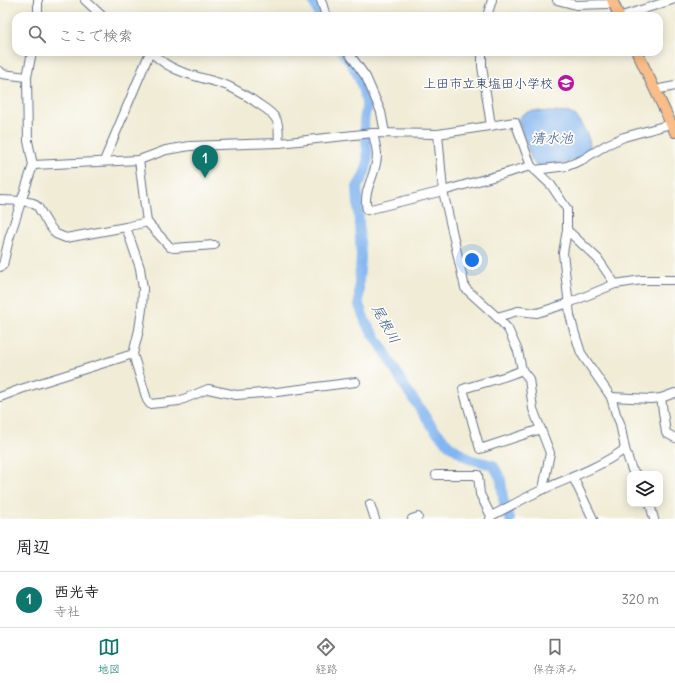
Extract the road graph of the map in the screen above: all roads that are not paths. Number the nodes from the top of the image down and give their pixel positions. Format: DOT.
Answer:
graph roads {
  1 [pos="38,0"];
  2 [pos="85,0"];
  3 [pos="321,0"];
  4 [pos="492,0"];
  5 [pos="557,0"];
  6 [pos="672,0"];
  7 [pos="612,1"];
  8 [pos="38,12"];
  9 [pos="98,12"];
  10 [pos="325,12"];
  11 [pos="488,12"];
  12 [pos="619,12"];
  13 [pos="634,12"];
  14 [pos="31,56"];
  15 [pos="148,56"];
  16 [pos="155,56"];
  17 [pos="351,56"];
  18 [pos="482,56"];
  19 [pos="639,56"];
  20 [pos="0,71"];
  21 [pos="27,77"];
  22 [pos="675,86"];
  23 [pos="655,90"];
  24 [pos="491,126"];
  25 [pos="673,128"];
  26 [pos="385,133"];
  27 [pos="368,134"];
  28 [pos="438,134"];
  29 [pos="279,143"];
  30 [pos="139,160"];
  31 [pos="104,162"];
  32 [pos="33,165"];
  33 [pos="533,168"];
  34 [pos="443,190"];
  35 [pos="0,200"];
  36 [pos="22,201"];
  37 [pos="147,222"];
  38 [pos="126,228"];
  39 [pos="567,230"];
  40 [pos="214,245"];
  41 [pos="1,266"];
  42 [pos="675,280"];
  43 [pos="615,284"];
  44 [pos="569,303"];
  45 [pos="497,317"];
  46 [pos="133,354"];
  47 [pos="522,370"];
  48 [pos="356,382"];
  49 [pos="675,393"];
  50 [pos="0,397"];
  51 [pos="611,397"];
  52 [pos="661,398"];
  53 [pos="541,429"];
  54 [pos="675,438"];
  55 [pos="625,449"];
  56 [pos="633,471"];
  57 [pos="436,475"];
  58 [pos="573,477"];
  59 [pos="543,490"];
  60 [pos="370,504"];
  61 [pos="651,507"];
  62 [pos="491,517"];
  63 [pos="375,519"];
  64 [pos="593,519"];
  65 [pos="654,519"];
  1 -- 8 [label="street"];
  2 -- 9 [label="street"];
  3 -- 10 [label="street"];
  4 -- 11 [label="street"];
  5 -- 7 [label="street"];
  6 -- 13 [label="street"];
  7 -- 12 [label="main road"];
  14 -- 21 [label="street"];
  15 -- 31 [label="street"];
  16 -- 29 [label="street"];
  17 -- 26 [label="street"];
  18 -- 24 [label="street"];
  19 -- 23 [label="main road"];
  20 -- 21 [label="street"];
  21 -- 32 [label="street"];
  22 -- 23 [label="street"];
  23 -- 25 [label="main road"];
  24 -- 28 [label="street"];
  24 -- 33 [label="street"];
  25 -- 33 [label="street"];
  26 -- 27 [label="street"];
  26 -- 28 [label="street"];
  27 -- 29 [label="street"];
  27 -- 34 [label="street"];
  28 -- 34 [label="street"];
  29 -- 30 [label="street"];
  30 -- 31 [label="street"];
  30 -- 37 [label="street"];
  31 -- 32 [label="street"];
  32 -- 36 [label="street"];
  33 -- 34 [label="street"];
  33 -- 39 [label="street"];
  34 -- 45 [label="street"];
  35 -- 36 [label="street"];
  36 -- 38 [label="street"];
  36 -- 41 [label="street"];
  37 -- 38 [label="street"];
  37 -- 40 [label="street"];
  38 -- 46 [label="street"];
  39 -- 43 [label="street"];
  39 -- 44 [label="street"];
  42 -- 43 [label="street"];
  43 -- 44 [label="street"];
  44 -- 45 [label="street"];
  44 -- 51 [label="street"];
  45 -- 47 [label="street"];
  46 -- 48 [label="street"];
  46 -- 50 [label="street"];
  47 -- 53 [label="street"];
  47 -- 53 [label="street"];
  49 -- 52 [label="street"];
  51 -- 52 [label="street"];
  51 -- 55 [label="street"];
  52 -- 54 [label="street"];
  53 -- 59 [label="street"];
  55 -- 56 [label="street"];
  55 -- 58 [label="street"];
  57 -- 62 [label="street"];
  58 -- 59 [label="street"];
  58 -- 64 [label="street"];
  59 -- 62 [label="street"];
  60 -- 63 [label="street"];
  61 -- 65 [label="street"];
}
